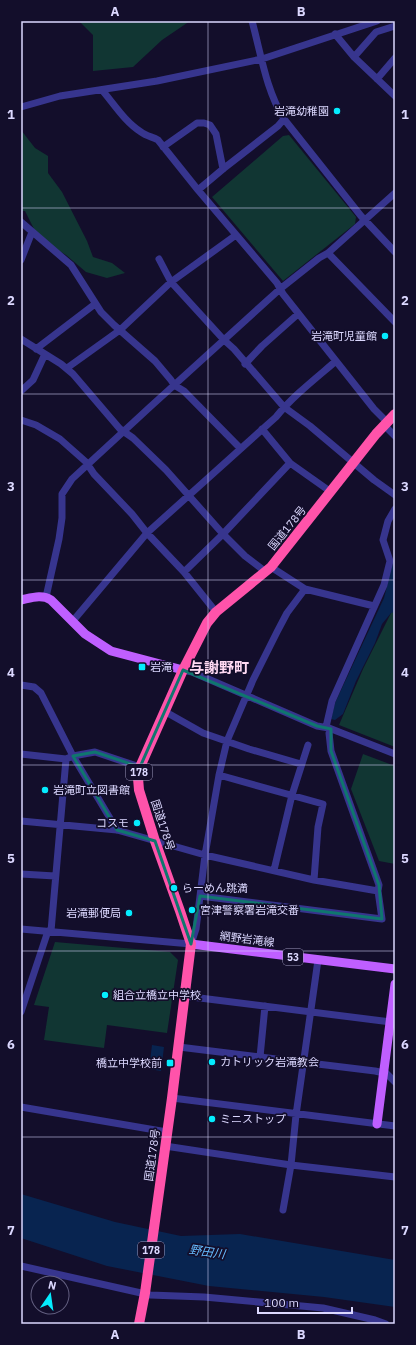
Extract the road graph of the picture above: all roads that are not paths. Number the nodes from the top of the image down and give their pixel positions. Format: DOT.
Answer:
graph roads {
  1 [pos="252,21"];
  2 [pos="377,21"];
  3 [pos="395,26"];
  4 [pos="335,34"];
  5 [pos="354,58"];
  6 [pos="395,58"];
  7 [pos="262,59"];
  8 [pos="377,79"];
  9 [pos="102,90"];
  10 [pos="395,96"];
  11 [pos="21,107"];
  12 [pos="284,119"];
  13 [pos="163,147"];
  14 [pos="223,169"];
  15 [pos="198,190"];
  16 [pos="395,193"];
  17 [pos="364,220"];
  18 [pos="21,222"];
  19 [pos="32,232"];
  20 [pos="236,235"];
  21 [pos="23,250"];
  22 [pos="395,252"];
  23 [pos="328,253"];
  24 [pos="159,259"];
  25 [pos="21,260"];
  26 [pos="171,282"];
  27 [pos="280,289"];
  28 [pos="95,304"];
  29 [pos="298,314"];
  30 [pos="395,322"];
  31 [pos="120,330"];
  32 [pos="21,339"];
  33 [pos="224,340"];
  34 [pos="36,349"];
  35 [pos="45,354"];
  36 [pos="336,361"];
  37 [pos="245,364"];
  38 [pos="66,368"];
  39 [pos="174,385"];
  40 [pos="21,391"];
  41 [pos="284,407"];
  42 [pos="395,414"];
  43 [pos="21,420"];
  44 [pos="386,423"];
  45 [pos="262,430"];
  46 [pos="124,431"];
  47 [pos="395,436"];
  48 [pos="240,448"];
  49 [pos="353,462"];
  50 [pos="290,463"];
  51 [pos="87,465"];
  52 [pos="331,492"];
  53 [pos="395,495"];
  54 [pos="188,496"];
  55 [pos="395,510"];
  56 [pos="147,533"];
  57 [pos="223,534"];
  58 [pos="269,569"];
  59 [pos="184,572"];
  60 [pos="305,590"];
  61 [pos="46,596"];
  62 [pos="21,600"];
  63 [pos="374,606"];
  64 [pos="216,612"];
  65 [pos="72,622"];
  66 [pos="183,670"];
  67 [pos="21,685"];
  68 [pos="246,695"];
  69 [pos="164,711"];
  70 [pos="329,728"];
  71 [pos="227,741"];
  72 [pos="308,745"];
  73 [pos="21,754"];
  74 [pos="395,754"];
  75 [pos="69,758"];
  76 [pos="301,764"];
  77 [pos="140,767"];
  78 [pos="219,775"];
  79 [pos="292,795"];
  80 [pos="21,821"];
  81 [pos="60,825"];
  82 [pos="117,830"];
  83 [pos="155,841"];
  84 [pos="205,855"];
  85 [pos="274,870"];
  86 [pos="21,874"];
  87 [pos="56,876"];
  88 [pos="314,880"];
  89 [pos="378,891"];
  90 [pos="200,896"];
  91 [pos="21,929"];
  92 [pos="49,931"];
  93 [pos="190,944"];
  94 [pos="318,960"];
  95 [pos="395,969"];
  96 [pos="395,984"];
  97 [pos="184,996"];
  98 [pos="265,1006"];
  99 [pos="21,1012"];
  100 [pos="311,1012"];
  101 [pos="391,1022"];
  102 [pos="179,1047"];
  103 [pos="260,1057"];
  104 [pos="304,1062"];
  105 [pos="384,1072"];
  106 [pos="395,1082"];
  107 [pos="172,1098"];
  108 [pos="21,1107"];
  109 [pos="296,1114"];
  110 [pos="377,1124"];
  111 [pos="395,1126"];
  112 [pos="167,1132"];
  113 [pos="165,1146"];
  114 [pos="291,1165"];
  115 [pos="395,1177"];
  116 [pos="283,1210"];
  117 [pos="21,1266"];
  118 [pos="145,1293"];
  119 [pos="139,1324"];
  120 [pos="386,1324"];
  1 -- 7 [label="street"];
  2 -- 4 [label="street"];
  3 -- 5 [label="street"];
  4 -- 5 [label="street"];
  4 -- 7 [label="street"];
  5 -- 8 [label="street"];
  6 -- 8 [label="street"];
  7 -- 9 [label="street"];
  7 -- 12 [label="street"];
  8 -- 10 [label="street"];
  9 -- 11 [label="street"];
  9 -- 13 [label="street"];
  12 -- 14 [label="street"];
  12 -- 17 [label="street"];
  13 -- 14 [label="street"];
  13 -- 15 [label="street"];
  14 -- 15 [label="street"];
  15 -- 20 [label="street"];
  16 -- 17 [label="street"];
  17 -- 22 [label="street"];
  17 -- 23 [label="street"];
  18 -- 19 [label="street"];
  19 -- 21 [label="street"];
  19 -- 28 [label="street"];
  20 -- 26 [label="street"];
  20 -- 27 [label="street"];
  21 -- 25 [label="street"];
  23 -- 27 [label="street"];
  23 -- 30 [label="street"];
  24 -- 26 [label="street"];
  26 -- 31 [label="street"];
  26 -- 33 [label="street"];
  27 -- 29 [label="street"];
  27 -- 33 [label="street"];
  28 -- 31 [label="street"];
  28 -- 34 [label="street"];
  29 -- 36 [label="street"];
  29 -- 37 [label="street"];
  31 -- 38 [label="street"];
  31 -- 39 [label="street"];
  32 -- 34 [label="street"];
  33 -- 37 [label="street"];
  33 -- 39 [label="street"];
  34 -- 35 [label="street"];
  35 -- 38 [label="street"];
  35 -- 40 [label="street"];
  36 -- 41 [label="street"];
  36 -- 44 [label="street"];
  37 -- 41 [label="street"];
  38 -- 46 [label="street"];
  39 -- 46 [label="street"];
  39 -- 48 [label="street"];
  41 -- 45 [label="street"];
  41 -- 49 [label="street"];
  42 -- 44 [label="highway, 国道178号 / 178"];
  43 -- 51 [label="street"];
  44 -- 47 [label="street"];
  44 -- 49 [label="highway, 国道178号 / 178"];
  45 -- 48 [label="street"];
  45 -- 50 [label="street"];
  46 -- 51 [label="street"];
  46 -- 54 [label="street"];
  48 -- 54 [label="street"];
  49 -- 52 [label="highway, 国道178号 / 178"];
  49 -- 53 [label="street"];
  50 -- 52 [label="street"];
  50 -- 57 [label="street"];
  51 -- 56 [label="street"];
  51 -- 61 [label="street"];
  52 -- 58 [label="highway, 国道178号 / 178"];
  54 -- 56 [label="street"];
  54 -- 57 [label="street"];
  55 -- 63 [label="street"];
  56 -- 59 [label="street"];
  56 -- 65 [label="street"];
  57 -- 58 [label="street"];
  57 -- 59 [label="street"];
  58 -- 60 [label="street"];
  58 -- 64 [label="highway, 国道178号 / 178"];
  59 -- 64 [label="street"];
  60 -- 63 [label="street"];
  60 -- 68 [label="street"];
  61 -- 62 [label="main road"];
  61 -- 65 [label="main road"];
  63 -- 70 [label="street"];
  64 -- 66 [label="highway, 国道178号 / 178"];
  65 -- 66 [label="main road"];
  66 -- 68 [label="street"];
  66 -- 69 [label="highway, 国道178号 / 178"];
  67 -- 75 [label="street"];
  68 -- 70 [label="street"];
  68 -- 71 [label="street"];
  69 -- 71 [label="street"];
  69 -- 77 [label="highway, 国道178号 / 178"];
  70 -- 74 [label="street"];
  70 -- 89 [label="street"];
  71 -- 76 [label="street"];
  71 -- 78 [label="street"];
  72 -- 76 [label="street"];
  73 -- 75 [label="street"];
  75 -- 77 [label="street"];
  75 -- 81 [label="street"];
  75 -- 82 [label="street"];
  76 -- 79 [label="street"];
  77 -- 83 [label="highway, 国道178号 / 178"];
  78 -- 79 [label="street"];
  78 -- 84 [label="street"];
  79 -- 85 [label="street"];
  79 -- 88 [label="street"];
  80 -- 81 [label="street"];
  81 -- 82 [label="street"];
  81 -- 87 [label="street"];
  82 -- 83 [label="street"];
  83 -- 84 [label="street"];
  83 -- 93 [label="highway, 国道178号 / 178"];
  84 -- 85 [label="street"];
  84 -- 90 [label="street"];
  85 -- 88 [label="street"];
  86 -- 87 [label="street"];
  87 -- 92 [label="street"];
  88 -- 89 [label="street"];
  89 -- 90 [label="street"];
  90 -- 93 [label="street"];
  91 -- 92 [label="street"];
  92 -- 93 [label="street"];
  92 -- 99 [label="street"];
  93 -- 94 [label="main road, 網野岩滝線 / 53"];
  93 -- 97 [label="highway, 国道178号 / 178"];
  94 -- 95 [label="main road, 網野岩滝線 / 53"];
  94 -- 100 [label="street"];
  96 -- 101 [label="main road"];
  97 -- 98 [label="street"];
  97 -- 102 [label="highway, 国道178号 / 178"];
  98 -- 100 [label="street"];
  98 -- 103 [label="street"];
  100 -- 101 [label="street"];
  100 -- 104 [label="street"];
  101 -- 105 [label="main road"];
  102 -- 103 [label="street"];
  102 -- 107 [label="highway, 国道178号 / 178"];
  103 -- 104 [label="street"];
  104 -- 105 [label="street"];
  104 -- 109 [label="street"];
  105 -- 106 [label="street"];
  105 -- 110 [label="main road"];
  107 -- 109 [label="street"];
  107 -- 112 [label="highway, 国道178号 / 178"];
  108 -- 112 [label="street"];
  109 -- 110 [label="street"];
  109 -- 114 [label="street"];
  110 -- 111 [label="street"];
  112 -- 113 [label="highway, 国道178号 / 178"];
  113 -- 114 [label="street"];
  113 -- 118 [label="highway, 国道178号 / 178"];
  114 -- 115 [label="street"];
  114 -- 116 [label="street"];
  117 -- 118 [label="street"];
  118 -- 119 [label="highway, 国道178号 / 178"];
  118 -- 120 [label="street"];
}
